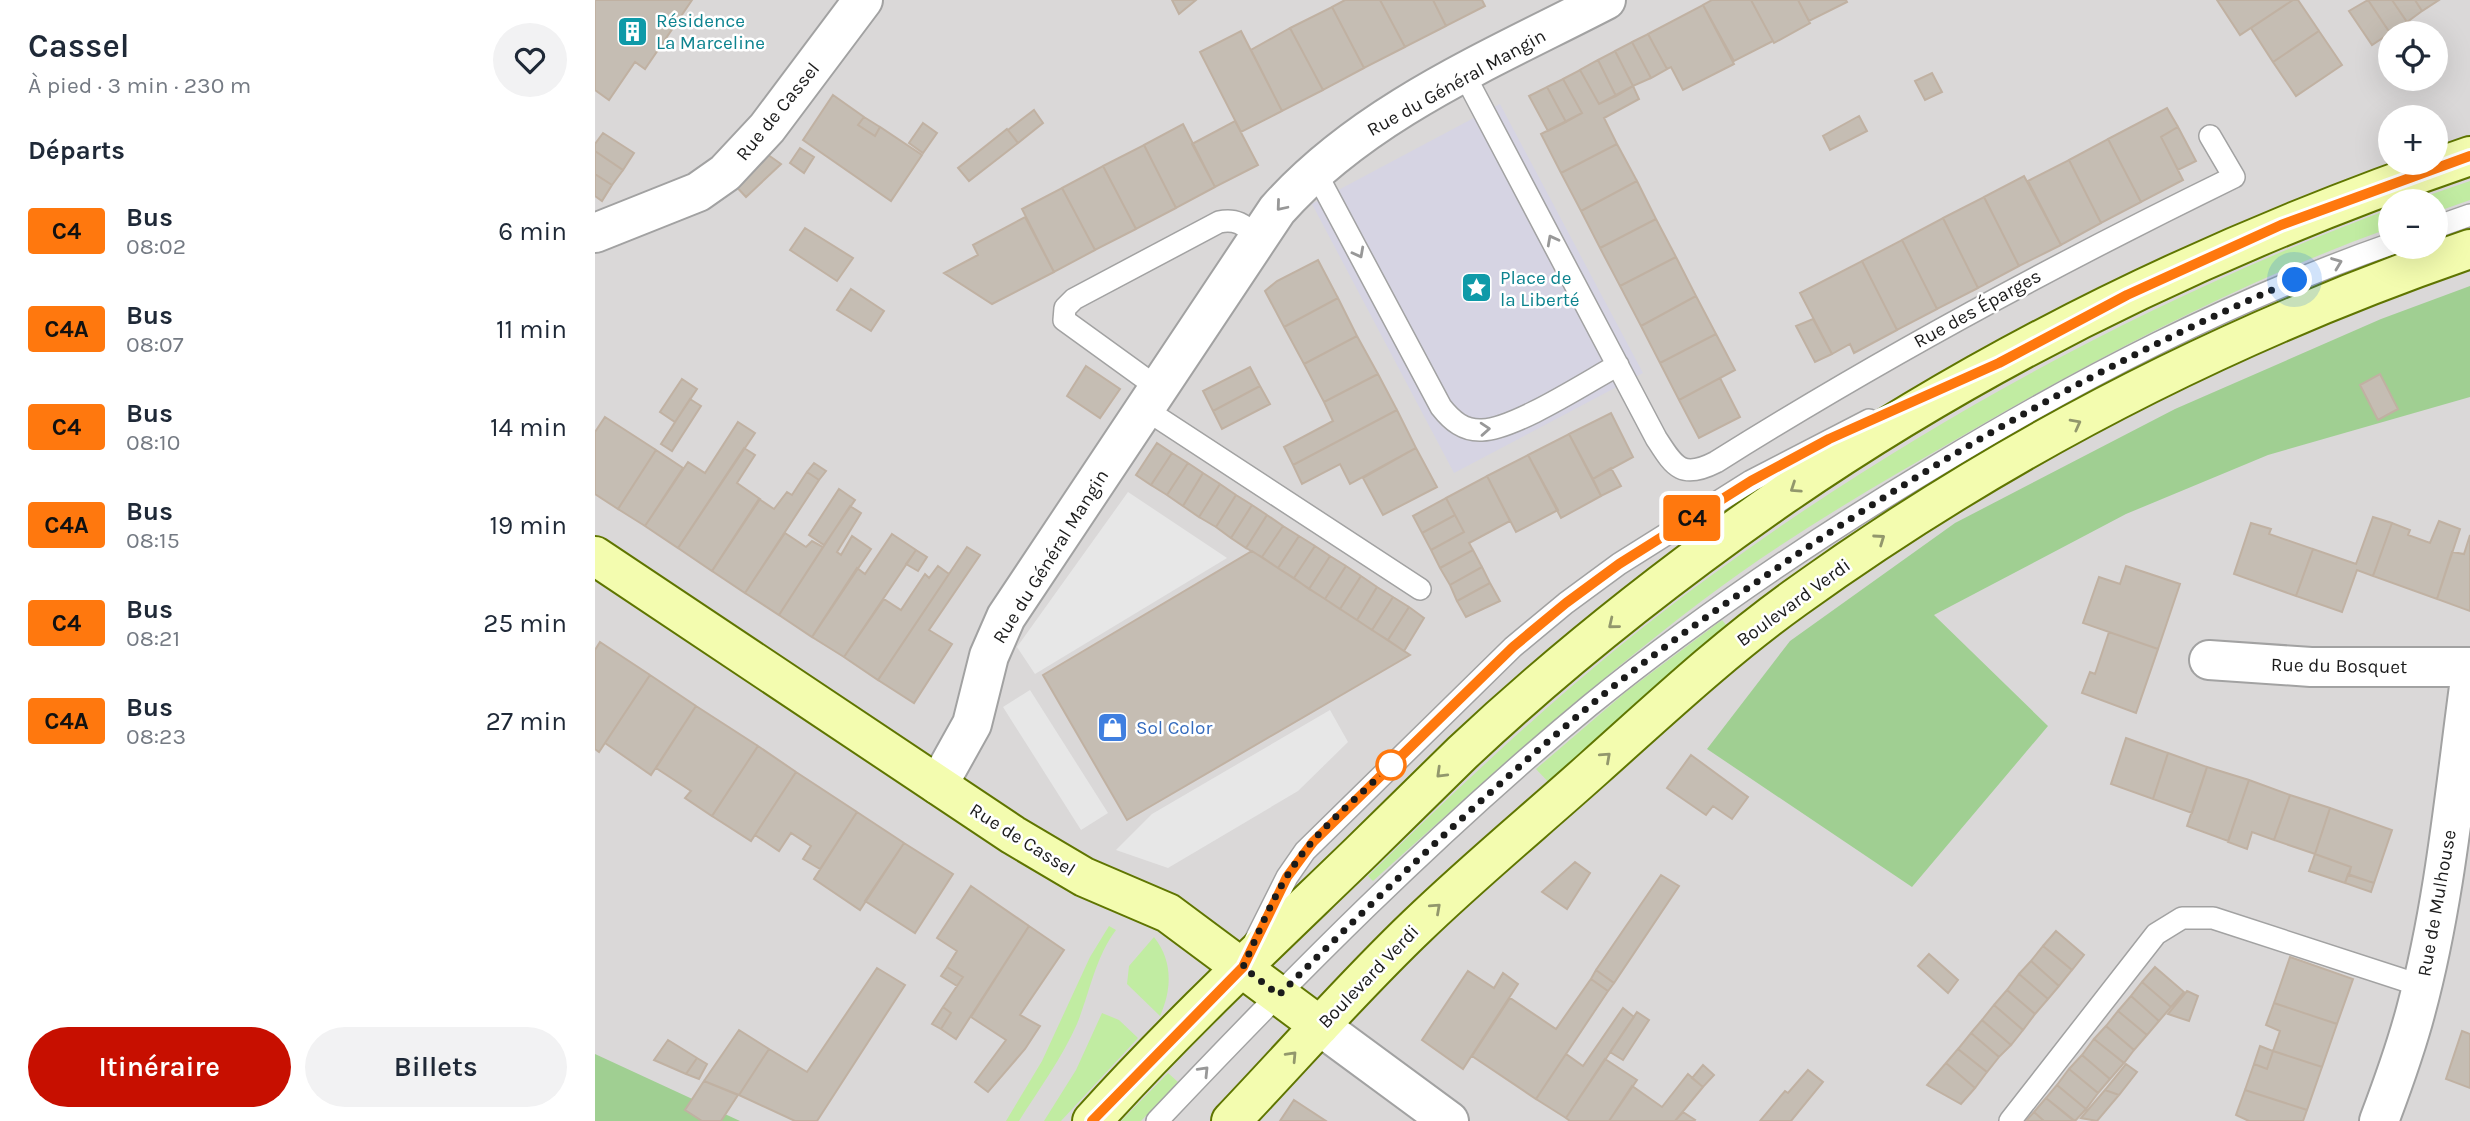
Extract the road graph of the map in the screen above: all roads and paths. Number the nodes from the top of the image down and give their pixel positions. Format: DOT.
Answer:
graph roads {
  1 [pos="863,0"];
  2 [pos="1606,0"];
  3 [pos="1464,74"];
  4 [pos="2210,136"];
  5 [pos="2470,156"];
  6 [pos="1315,171"];
  7 [pos="2470,215"];
  8 [pos="2448,223"];
  9 [pos="595,233"];
  10 [pos="1257,236"];
  11 [pos="2378,249"];
  12 [pos="2470,249"];
  13 [pos="1619,365"];
  14 [pos="1151,399"];
  15 [pos="595,556"];
  16 [pos="1420,589"];
  17 [pos="2209,660"];
  18 [pos="2470,667"];
  19 [pos="2470,679"];
  20 [pos="937,785"];
  21 [pos="1243,967"];
  22 [pos="2422,986"];
  23 [pos="1279,995"];
  24 [pos="1319,1026"];
  25 [pos="1091,1121"];
  26 [pos="1157,1121"];
  27 [pos="1231,1121"];
  28 [pos="1449,1121"];
  29 [pos="2010,1121"];
  30 [pos="2379,1121"];
  1 -- 9 [label="street, Rue de Cassel"];
  2 -- 3 [label="street, Rue du Général Mangin"];
  3 -- 6 [label="street, Rue du Général Mangin"];
  13 -- 3 [label="lane, one-way"];
  4 -- 13 [label="lane, Rue des Éparges"];
  5 -- 21 [label="street, one-way"];
  6 -- 10 [label="street, Rue du Général Mangin, one-way"];
  6 -- 13 [label="lane, one-way"];
  7 -- 8 [label="lane"];
  10 -- 14 [label="street, Rue du Général Mangin"];
  10 -- 14 [label="lane"];
  23 -- 11 [label="lane, Boulevard Verdi, one-way"];
  24 -- 12 [label="street, Boulevard Verdi, one-way"];
  14 -- 16 [label="lane"];
  14 -- 20 [label="street, Rue du Général Mangin"];
  15 -- 20 [label="street, Rue de Cassel"];
  17 -- 18 [label="street, Rue du Bosquet"];
  19 -- 22 [label="street, Rue de Mulhouse"];
  20 -- 21 [label="street, Rue de Cassel"];
  21 -- 23 [label="street, Rue de Cassel"];
  21 -- 25 [label="street"];
  22 -- 29 [label="lane"];
  22 -- 30 [label="street, Rue de Mulhouse"];
  23 -- 24 [label="street, Rue de Cassel"];
  26 -- 23 [label="lane, Boulevard Verdi, one-way"];
  27 -- 24 [label="street, Boulevard Verdi, one-way"];
  24 -- 28 [label="street, Rue de Cassel"];
}
